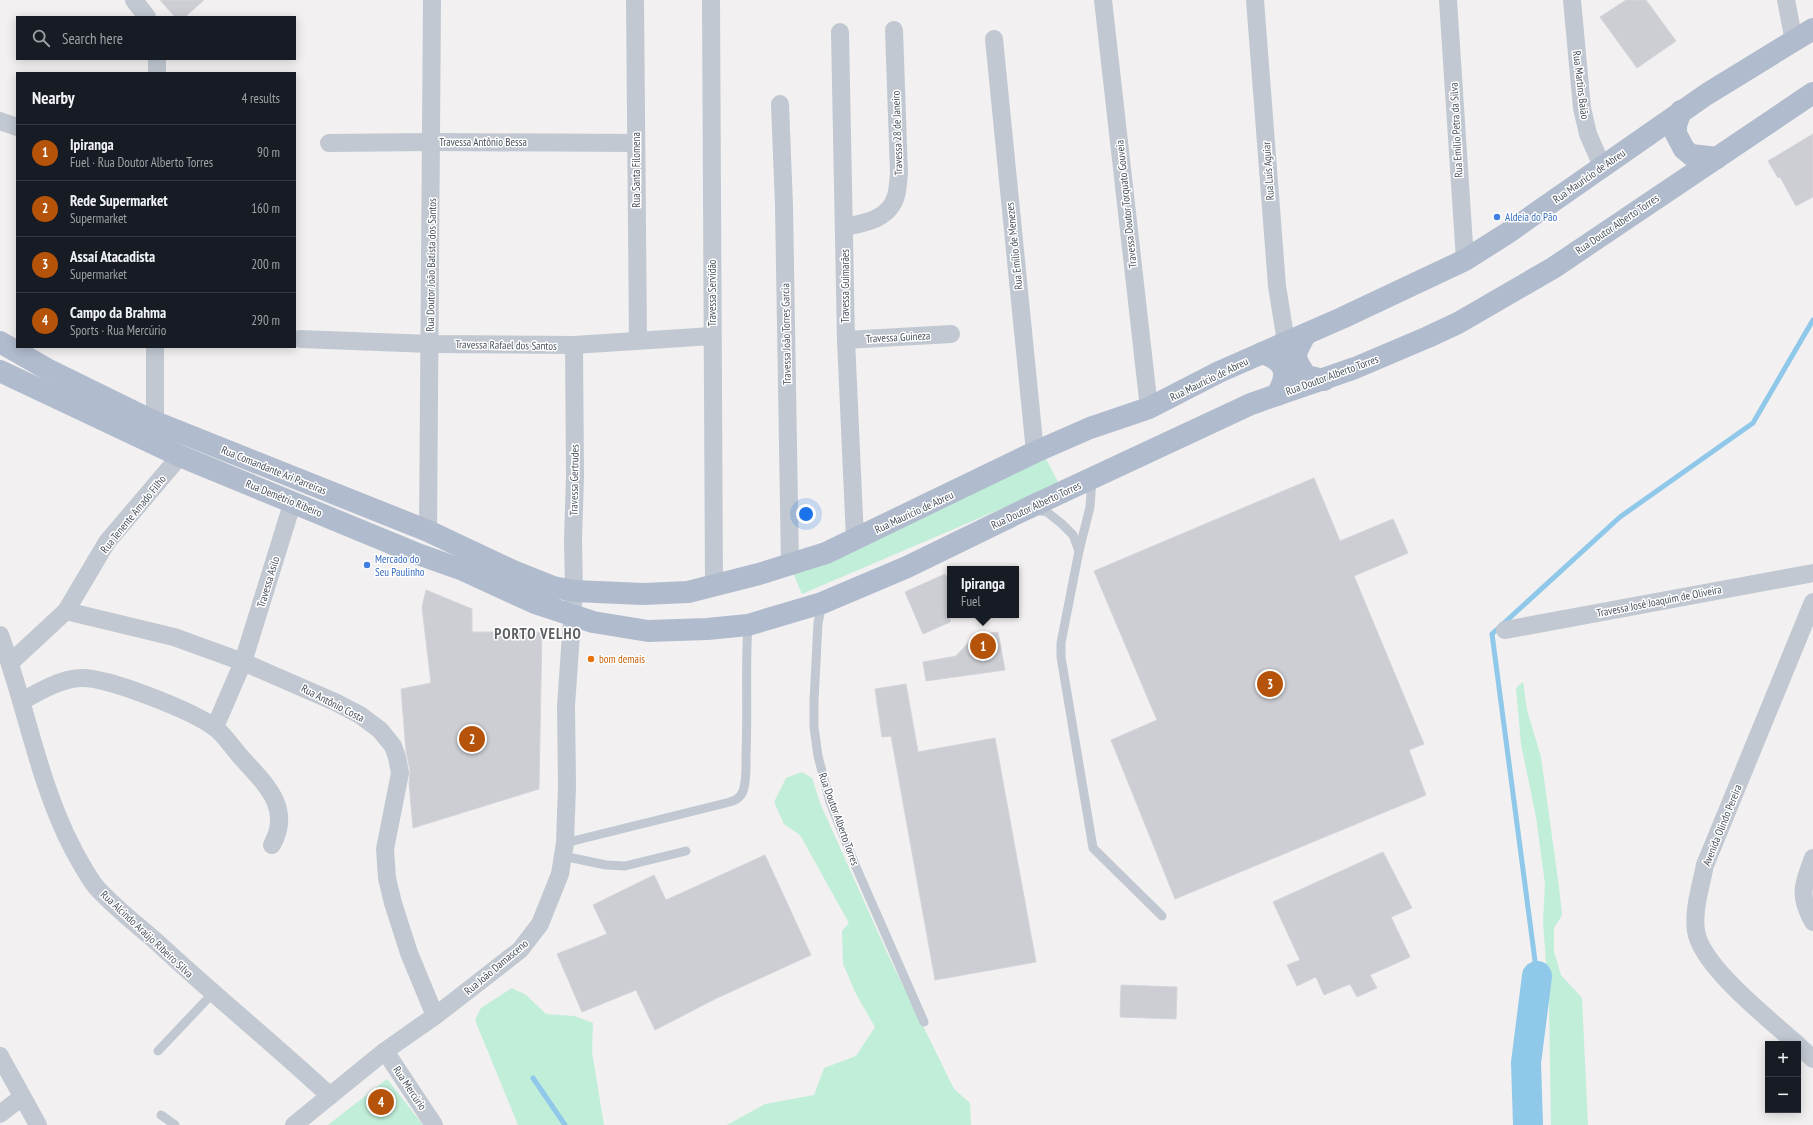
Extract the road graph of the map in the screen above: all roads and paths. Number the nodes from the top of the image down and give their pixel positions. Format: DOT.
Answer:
graph roads {
  1 [pos="134,0"];
  2 [pos="432,0"];
  3 [pos="635,0"];
  4 [pos="711,0"];
  5 [pos="1103,0"];
  6 [pos="1255,0"];
  7 [pos="1448,0"];
  8 [pos="1572,0"];
  9 [pos="1786,0"];
  10 [pos="146,16"];
  11 [pos="1813,29"];
  12 [pos="894,30"];
  13 [pos="840,32"];
  14 [pos="994,39"];
  15 [pos="1794,41"];
  16 [pos="157,60"];
  17 [pos="157,72"];
  18 [pos="1813,93"];
  19 [pos="780,104"];
  20 [pos="1681,111"];
  21 [pos="0,121"];
  22 [pos="16,127"];
  23 [pos="432,142"];
  24 [pos="329,143"];
  25 [pos="636,143"];
  26 [pos="1717,158"];
  27 [pos="1602,166"];
  28 [pos="845,227"];
  29 [pos="1465,260"];
  30 [pos="951,334"];
  31 [pos="712,336"];
  32 [pos="300,339"];
  33 [pos="1295,339"];
  34 [pos="638,340"];
  35 [pos="846,340"];
  36 [pos="430,344"];
  37 [pos="1,345"];
  38 [pos="574,345"];
  39 [pos="155,348"];
  40 [pos="1262,353"];
  41 [pos="0,371"];
  42 [pos="1324,380"];
  43 [pos="1277,395"];
  44 [pos="1149,408"];
  45 [pos="155,422"];
  46 [pos="1035,452"];
  47 [pos="180,456"];
  48 [pos="1092,479"];
  49 [pos="293,502"];
  50 [pos="1026,509"];
  51 [pos="428,531"];
  52 [pos="855,539"];
  53 [pos="1079,551"];
  54 [pos="790,565"];
  55 [pos="1813,572"];
  56 [pos="714,585"];
  57 [pos="553,586"];
  58 [pos="574,591"];
  59 [pos="1813,602"];
  60 [pos="822,603"];
  61 [pos="66,611"];
  62 [pos="573,615"];
  63 [pos="748,625"];
  64 [pos="1505,630"];
  65 [pos="0,635"];
  66 [pos="243,662"];
  67 [pos="10,663"];
  68 [pos="22,701"];
  69 [pos="215,727"];
  70 [pos="272,845"];
  71 [pos="564,850"];
  72 [pos="686,851"];
  73 [pos="1813,858"];
  74 [pos="1162,916"];
  75 [pos="1813,922"];
  76 [pos="213,993"];
  77 [pos="435,1016"];
  78 [pos="924,1022"];
  79 [pos="1793,1041"];
  80 [pos="1801,1048"];
  81 [pos="158,1051"];
  82 [pos="385,1051"];
  83 [pos="0,1056"];
  84 [pos="1813,1059"];
  85 [pos="330,1096"];
  86 [pos="22,1097"];
  87 [pos="0,1114"];
  88 [pos="161,1115"];
  89 [pos="38,1125"];
  90 [pos="175,1125"];
  91 [pos="294,1125"];
  92 [pos="434,1125"];
  1 -- 10 [label="street"];
  2 -- 23 [label="street, Rua Doutor João Batista dos Santos"];
  3 -- 25 [label="street, Rua Santa Filomena"];
  4 -- 31 [label="street, Travessa Servidão"];
  5 -- 44 [label="street, Travessa Doutor Torquato Gouveia"];
  6 -- 33 [label="street, Rua Luís Aguiar"];
  7 -- 29 [label="street, Rua Emílio Petra da Silva"];
  8 -- 27 [label="street, Rua Martins Baião"];
  9 -- 15 [label="street"];
  11 -- 15 [label="main road, Rua Maurício de Abreu"];
  12 -- 28 [label="street, Travessa 28 de Janeiro"];
  13 -- 28 [label="street, Travessa Guimarães"];
  14 -- 46 [label="street, Rua Emílio de Menezes"];
  15 -- 20 [label="main road, Rua Maurício de Abreu"];
  16 -- 17 [label="street"];
  18 -- 26 [label="main road, Rua Doutor Alberto Torres"];
  19 -- 54 [label="street, Travessa João Torres Garcia"];
  20 -- 26 [label="main road"];
  20 -- 27 [label="main road, Rua Maurício de Abreu"];
  21 -- 22 [label="street"];
  23 -- 24 [label="street, Travessa Antônio Bessa"];
  23 -- 25 [label="street, Travessa Antônio Bessa"];
  23 -- 36 [label="street, Rua Doutor João Batista dos Santos"];
  25 -- 34 [label="street, Rua Santa Filomena"];
  26 -- 42 [label="main road, Rua Doutor Alberto Torres"];
  27 -- 29 [label="main road, Rua Maurício de Abreu"];
  28 -- 35 [label="street, Travessa Guimarães"];
  29 -- 33 [label="main road, Rua Maurício de Abreu"];
  30 -- 35 [label="street, Travessa Guineza"];
  31 -- 34 [label="street, Travessa Rafael dos Santos"];
  31 -- 56 [label="street, Travessa Servidão"];
  32 -- 36 [label="street, Travessa Rafael dos Santos"];
  33 -- 40 [label="main road, Rua Maurício de Abreu"];
  33 -- 42 [label="main road"];
  34 -- 38 [label="street, Travessa Rafael dos Santos"];
  35 -- 52 [label="street, Travessa Guimarães"];
  36 -- 38 [label="street, Travessa Rafael dos Santos"];
  36 -- 51 [label="street, Rua Doutor João Batista dos Santos"];
  37 -- 45 [label="main road, Rua Comandante Ari Parreiras"];
  38 -- 58 [label="street, Travessa Gertrudes"];
  39 -- 45 [label="street"];
  40 -- 43 [label="main road"];
  40 -- 44 [label="main road, Rua Maurício de Abreu"];
  41 -- 47 [label="main road, Rua Demétrio Ribeiro"];
  42 -- 43 [label="main road, Rua Doutor Alberto Torres"];
  43 -- 48 [label="main road, Rua Doutor Alberto Torres"];
  44 -- 46 [label="main road, Rua Maurício de Abreu"];
  45 -- 51 [label="main road, Rua Comandante Ari Parreiras"];
  46 -- 52 [label="main road, Rua Maurício de Abreu"];
  47 -- 49 [label="main road, Rua Demétrio Ribeiro"];
  47 -- 61 [label="street, Rua Tenente Amado Filho"];
  48 -- 50 [label="main road, Rua Doutor Alberto Torres"];
  48 -- 53 [label="lane"];
  49 -- 62 [label="main road, Rua Demétrio Ribeiro"];
  49 -- 66 [label="street, Travessa Asilo"];
  50 -- 53 [label="lane"];
  50 -- 60 [label="main road, Rua Doutor Alberto Torres"];
  51 -- 57 [label="main road, Rua Comandante Ari Parreiras"];
  52 -- 54 [label="main road, Rua Maurício de Abreu"];
  53 -- 74 [label="lane"];
  54 -- 56 [label="main road, Rua Maurício de Abreu"];
  55 -- 64 [label="street, Travessa José Joaquim de Oliveira"];
  56 -- 58 [label="main road, Rua Maurício de Abreu"];
  57 -- 58 [label="main road, Rua Maurício de Abreu"];
  58 -- 62 [label="street, Travessa Gertrudes"];
  59 -- 79 [label="street, Avenida Olindo Pereira"];
  60 -- 63 [label="main road, Rua Doutor Alberto Torres"];
  60 -- 78 [label="lane, Rua Doutor Alberto Torres"];
  61 -- 66 [label="street, Rua Antônio Costa"];
  61 -- 67 [label="street, Rua Tenente Amado Filho"];
  62 -- 63 [label="main road, Rua Doutor Alberto Torres"];
  62 -- 71 [label="street, Rua João Damasceno"];
  63 -- 71 [label="lane"];
  65 -- 67 [label="street, Rua Alcindo Araújo Ribeiro Silva"];
  66 -- 69 [label="street, Travessa Asilo"];
  66 -- 77 [label="street, Rua Antônio Costa"];
  67 -- 68 [label="street, Rua Alcindo Araújo Ribeiro Silva"];
  68 -- 69 [label="street"];
  68 -- 76 [label="street, Rua Alcindo Araújo Ribeiro Silva"];
  69 -- 70 [label="street"];
  71 -- 72 [label="lane"];
  71 -- 77 [label="street, Rua João Damasceno"];
  73 -- 75 [label="street"];
  76 -- 81 [label="lane"];
  76 -- 85 [label="street, Rua Alcindo Araújo Ribeiro Silva"];
  77 -- 82 [label="street, Rua João Damasceno"];
  80 -- 84 [label="street, Avenida Olindo Pereira"];
  82 -- 85 [label="street, Rua João Damasceno"];
  82 -- 92 [label="street, Rua Mercúrio"];
  83 -- 86 [label="street"];
  85 -- 91 [label="street, Rua João Damasceno"];
  86 -- 87 [label="street"];
  86 -- 89 [label="street"];
  88 -- 90 [label="lane"];
}
